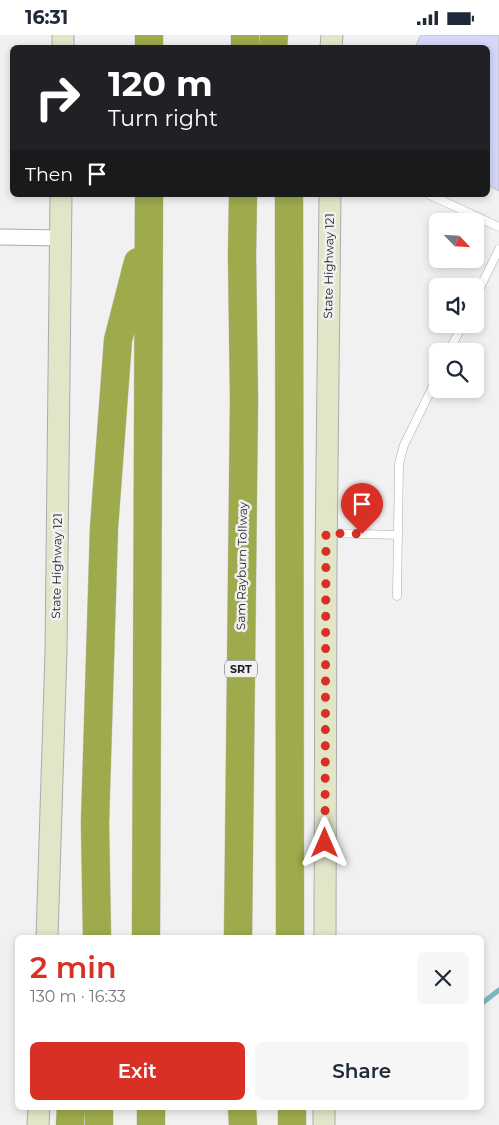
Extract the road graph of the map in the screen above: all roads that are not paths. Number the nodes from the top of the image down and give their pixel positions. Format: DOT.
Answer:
graph roads {
  1 [pos="61,197"];
  2 [pos="243,197"];
  3 [pos="254,197"];
  4 [pos="289,197"];
  5 [pos="330,197"];
  6 [pos="434,197"];
  7 [pos="148,207"];
  8 [pos="499,227"];
  9 [pos="0,237"];
  10 [pos="60,238"];
  11 [pos="499,249"];
  12 [pos="242,255"];
  13 [pos="484,280"];
  14 [pos="429,394"];
  15 [pos="326,533"];
  16 [pos="398,535"];
  17 [pos="397,596"];
  18 [pos="95,823"];
  19 [pos="47,935"];
  20 [pos="80,935"];
  21 [pos="97,935"];
  22 [pos="146,935"];
  23 [pos="238,935"];
  24 [pos="290,935"];
  25 [pos="325,935"];
  26 [pos="39,1110"];
  27 [pos="71,1110"];
  28 [pos="98,1110"];
  29 [pos="150,1110"];
  30 [pos="242,1110"];
  31 [pos="292,1110"];
  32 [pos="324,1110"];
  33 [pos="38,1125"];
  34 [pos="70,1125"];
  35 [pos="99,1125"];
  36 [pos="151,1125"];
  37 [pos="243,1125"];
  38 [pos="292,1125"];
  39 [pos="324,1125"];
  1 -- 10 [label="main road, State Highway 121"];
  2 -- 12 [label="highway, Sam Rayburn Tollway / SRT"];
  3 -- 12 [label="highway"];
  4 -- 24 [label="highway"];
  5 -- 15 [label="main road, State Highway 121"];
  6 -- 8 [label="lane"];
  7 -- 18 [label="highway"];
  7 -- 22 [label="highway"];
  9 -- 10 [label="street"];
  10 -- 19 [label="main road, State Highway 121"];
  11 -- 13 [label="lane"];
  12 -- 23 [label="highway, Sam Rayburn Tollway / SRT"];
  14 -- 16 [label="lane"];
  15 -- 16 [label="lane"];
  15 -- 25 [label="main road, State Highway 121"];
  16 -- 17 [label="lane"];
  18 -- 20 [label="highway"];
  18 -- 21 [label="highway"];
  26 -- 33 [label="main road"];
  27 -- 34 [label="highway"];
  28 -- 35 [label="highway"];
  29 -- 36 [label="highway"];
  30 -- 37 [label="highway"];
  31 -- 38 [label="highway"];
  32 -- 39 [label="main road"];
}
